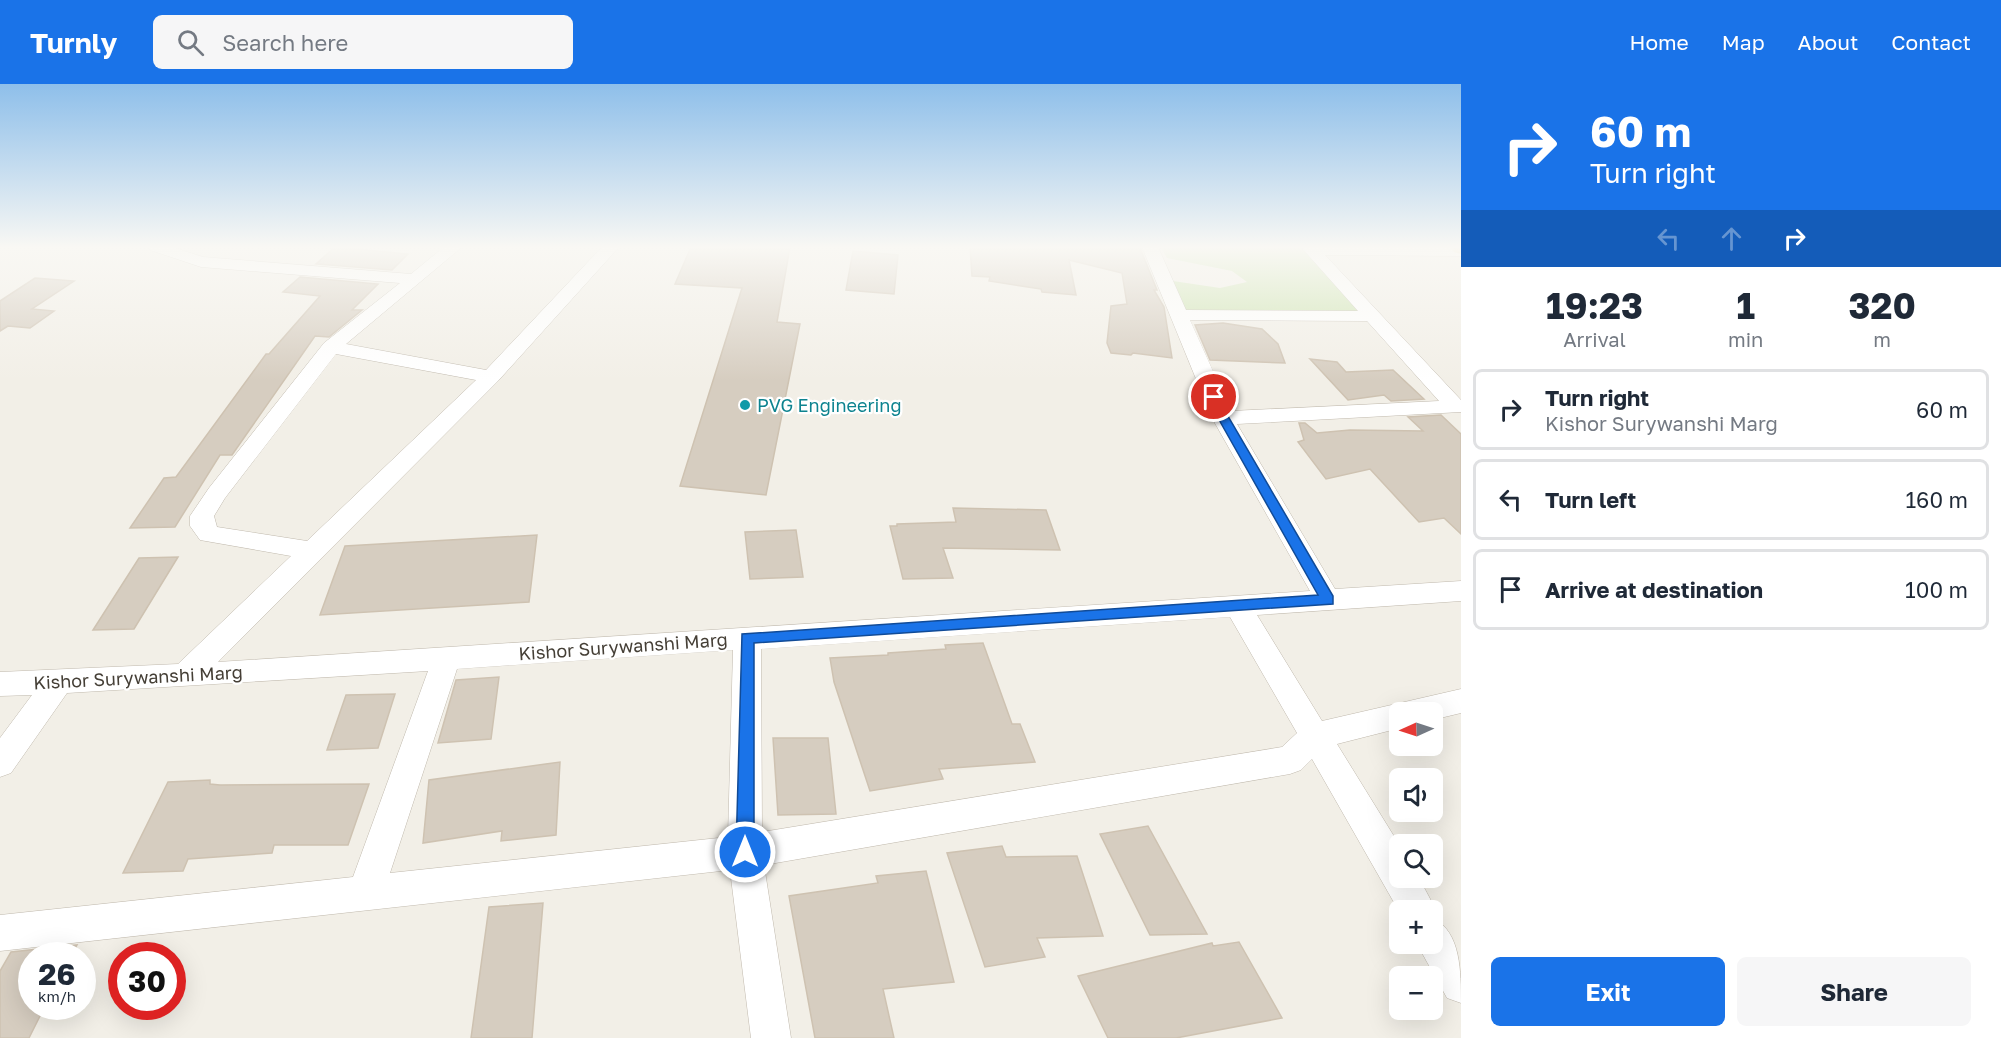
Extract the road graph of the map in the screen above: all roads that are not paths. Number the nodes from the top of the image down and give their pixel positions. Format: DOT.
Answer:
graph roads {
  1 [pos="400,292"];
  2 [pos="569,292"];
  3 [pos="1169,292"];
  4 [pos="1350,292"];
  5 [pos="1179,315"];
  6 [pos="1373,316"];
  7 [pos="331,347"];
  8 [pos="491,377"];
  9 [pos="1458,406"];
  10 [pos="1223,418"];
  11 [pos="314,551"];
  12 [pos="1461,591"];
  13 [pos="1328,600"];
  14 [pos="1238,606"];
  15 [pos="747,638"];
  16 [pos="447,658"];
  17 [pos="185,676"];
  18 [pos="59,681"];
  19 [pos="0,684"];
  20 [pos="1461,701"];
  21 [pos="1443,705"];
  22 [pos="1389,718"];
  23 [pos="1315,736"];
  24 [pos="0,763"];
  25 [pos="745,852"];
  26 [pos="365,894"];
  27 [pos="1412,900"];
  28 [pos="0,933"];
  29 [pos="1443,954"];
  30 [pos="1461,984"];
  31 [pos="771,1038"];
  1 -- 7 [label="street"];
  2 -- 8 [label="street"];
  3 -- 5 [label="street"];
  4 -- 6 [label="street"];
  5 -- 6 [label="street"];
  5 -- 10 [label="street"];
  6 -- 9 [label="street"];
  7 -- 8 [label="street"];
  7 -- 11 [label="street"];
  8 -- 11 [label="street"];
  9 -- 10 [label="street"];
  10 -- 13 [label="street"];
  11 -- 17 [label="street"];
  12 -- 13 [label="street, Kishor Surywanshi Marg"];
  13 -- 14 [label="street, Kishor Surywanshi Marg"];
  14 -- 15 [label="street, Kishor Surywanshi Marg"];
  14 -- 23 [label="street"];
  15 -- 16 [label="street, Kishor Surywanshi Marg"];
  15 -- 25 [label="street"];
  16 -- 17 [label="street, Kishor Surywanshi Marg"];
  16 -- 26 [label="street"];
  17 -- 18 [label="street, Kishor Surywanshi Marg"];
  18 -- 19 [label="street, Kishor Surywanshi Marg"];
  18 -- 24 [label="street"];
  20 -- 21 [label="street"];
  22 -- 23 [label="street"];
  23 -- 25 [label="street"];
  23 -- 27 [label="street"];
  25 -- 26 [label="street"];
  25 -- 31 [label="street"];
  26 -- 28 [label="street"];
  29 -- 30 [label="street"];
}
